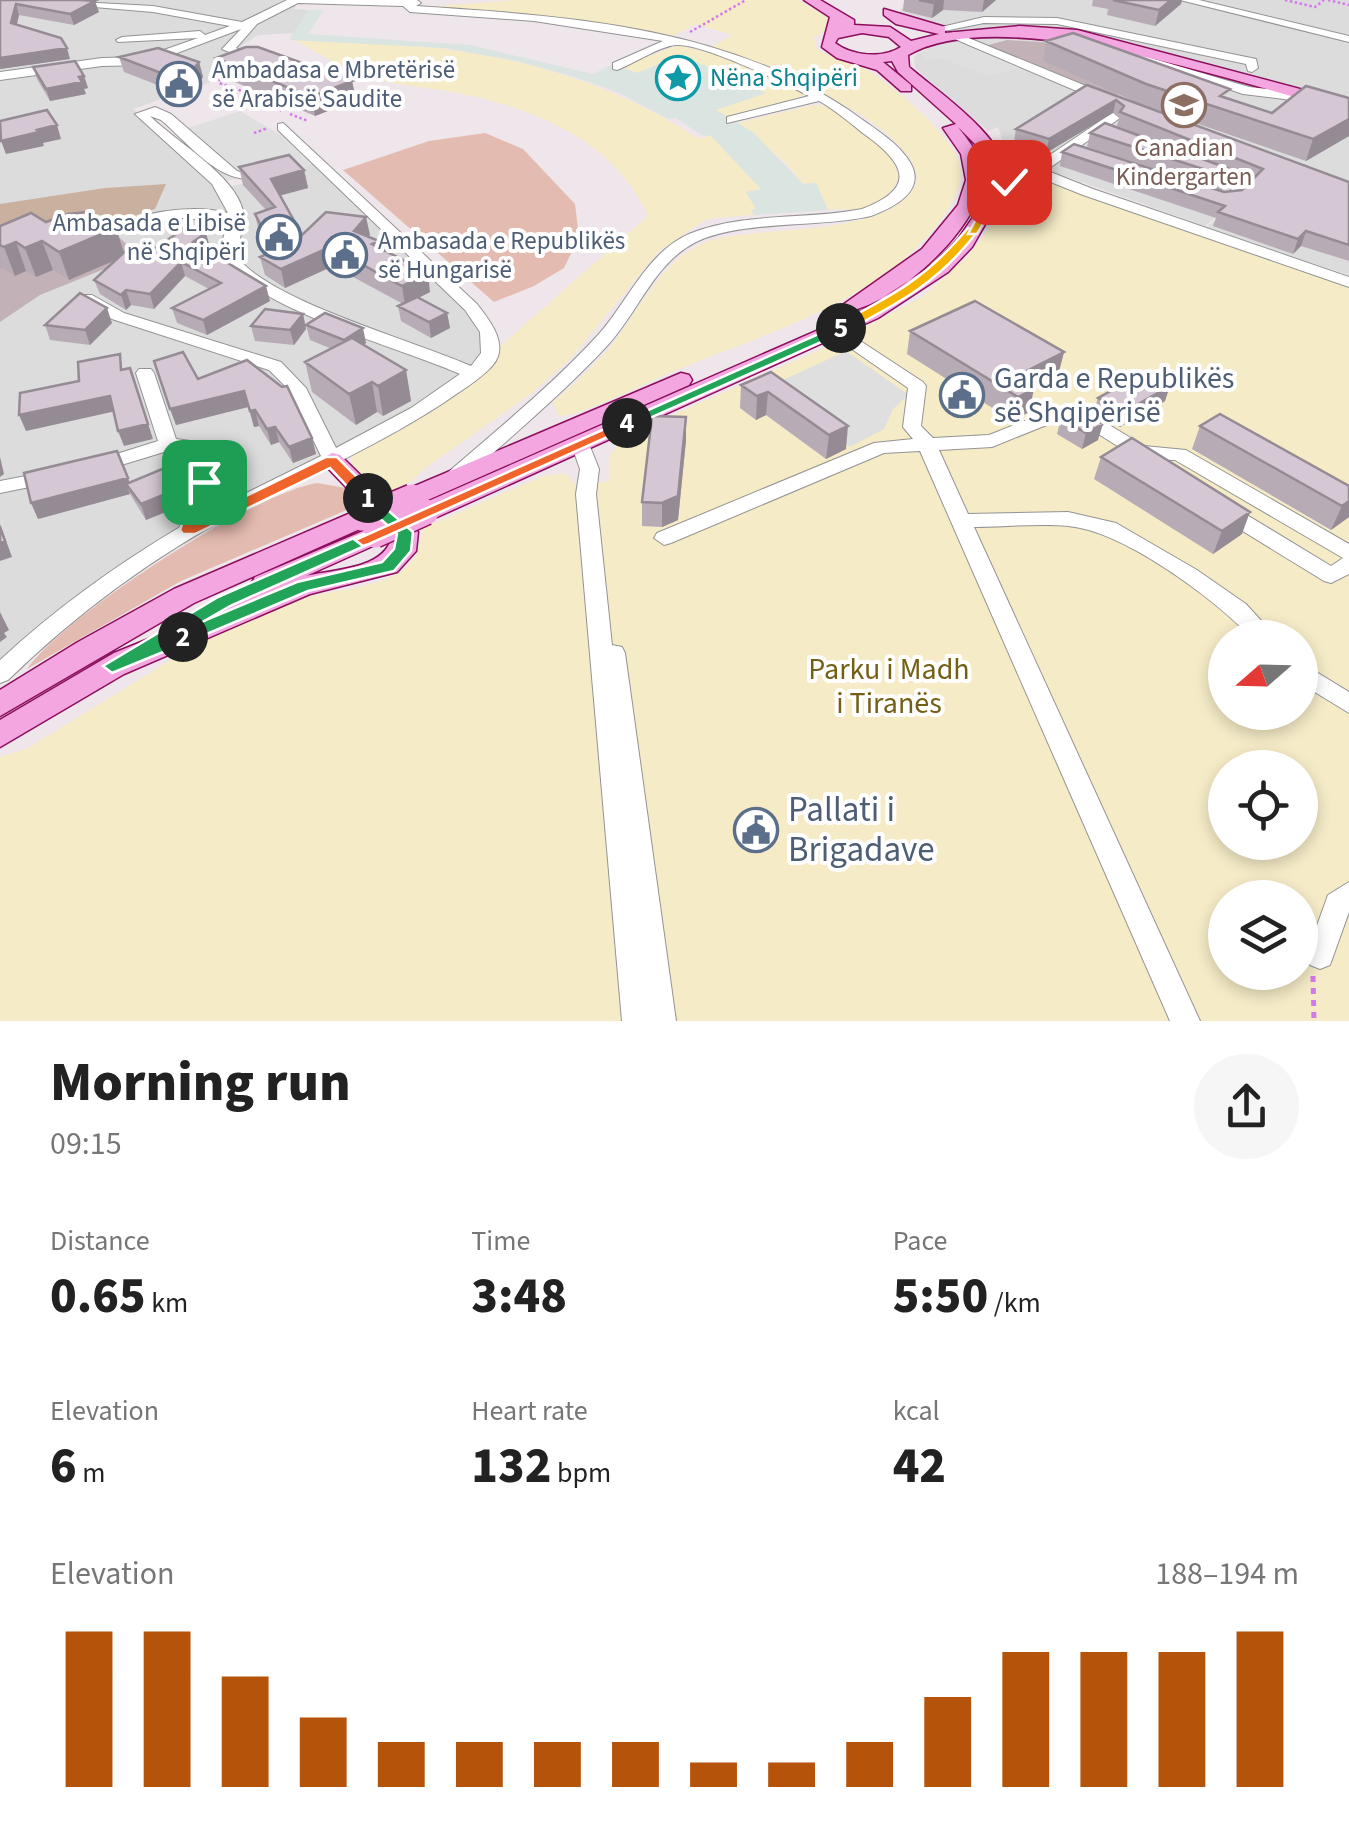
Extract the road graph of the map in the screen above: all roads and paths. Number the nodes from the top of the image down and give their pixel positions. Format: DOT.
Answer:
graph roads {
  1 [pos="46,0"];
  2 [pos="468,0"];
  3 [pos="746,0"];
  4 [pos="811,0"];
  5 [pos="1186,0"];
  6 [pos="1285,0"];
  7 [pos="1326,0"];
  8 [pos="299,1"];
  9 [pos="406,3"];
  10 [pos="1349,5"];
  11 [pos="889,7"];
  12 [pos="835,13"];
  13 [pos="262,18"];
  14 [pos="240,24"];
  15 [pos="701,26"];
  16 [pos="860,29"];
  17 [pos="1006,30"];
  18 [pos="890,33"];
  19 [pos="947,33"];
  20 [pos="212,34"];
  21 [pos="832,35"];
  22 [pos="1349,39"];
  23 [pos="122,40"];
  24 [pos="674,40"];
  25 [pos="976,44"];
  26 [pos="1107,46"];
  27 [pos="904,50"];
  28 [pos="860,58"];
  29 [pos="258,60"];
  30 [pos="617,66"];
  31 [pos="1252,68"];
  32 [pos="225,73"];
  33 [pos="0,76"];
  34 [pos="821,97"];
  35 [pos="254,101"];
  36 [pos="232,102"];
  37 [pos="1349,107"];
  38 [pos="1128,108"];
  39 [pos="308,114"];
  40 [pos="1148,116"];
  41 [pos="732,120"];
  42 [pos="308,122"];
  43 [pos="286,123"];
  44 [pos="1100,127"];
  45 [pos="1116,132"];
  46 [pos="254,133"];
  47 [pos="1068,149"];
  48 [pos="994,154"];
  49 [pos="1087,155"];
  50 [pos="314,158"];
  51 [pos="1197,160"];
  52 [pos="1040,168"];
  53 [pos="997,191"];
  54 [pos="1200,192"];
  55 [pos="236,219"];
  56 [pos="85,236"];
  57 [pos="1349,282"];
  58 [pos="84,296"];
  59 [pos="836,330"];
  60 [pos="473,372"];
  61 [pos="144,373"];
  62 [pos="524,416"];
  63 [pos="538,442"];
  64 [pos="926,442"];
  65 [pos="580,444"];
  66 [pos="169,446"];
  67 [pos="1143,452"];
  68 [pos="332,460"];
  69 [pos="1167,475"];
  70 [pos="452,479"];
  71 [pos="0,487"];
  72 [pos="589,490"];
  73 [pos="1200,495"];
  74 [pos="419,504"];
  75 [pos="962,521"];
  76 [pos="368,526"];
  77 [pos="189,530"];
  78 [pos="664,538"];
  79 [pos="1349,553"];
  80 [pos="1349,564"];
  81 [pos="1245,620"];
  82 [pos="112,666"];
  83 [pos="0,674"];
  84 [pos="1318,683"];
  85 [pos="1349,704"];
  86 [pos="0,705"];
  87 [pos="0,736"];
  88 [pos="1349,894"];
  89 [pos="1320,956"];
  90 [pos="637,1021"];
  91 [pos="661,1021"];
  92 [pos="1185,1021"];
  1 -- 14 [label="street"];
  2 -- 9 [label="street"];
  3 -- 15 [label="path"];
  4 -- 12 [label="main road"];
  5 -- 22 [label="street"];
  6 -- 7 [label="path"];
  7 -- 10 [label="path"];
  8 -- 9 [label="street"];
  8 -- 13 [label="street"];
  9 -- 24 [label="street"];
  11 -- 12 [label="main road"];
  11 -- 16 [label="main road"];
  11 -- 18 [label="main road"];
  11 -- 19 [label="main road"];
  12 -- 16 [label="main road"];
  12 -- 21 [label="main road"];
  13 -- 14 [label="street"];
  13 -- 29 [label="street"];
  14 -- 20 [label="street"];
  16 -- 18 [label="main road"];
  16 -- 21 [label="main road"];
  17 -- 19 [label="main road"];
  17 -- 26 [label="main road"];
  17 -- 37 [label="main road"];
  18 -- 19 [label="main road"];
  18 -- 27 [label="main road"];
  19 -- 25 [label="street"];
  19 -- 27 [label="main road"];
  19 -- 31 [label="street"];
  19 -- 37 [label="main road"];
  20 -- 23 [label="street"];
  20 -- 33 [label="street"];
  21 -- 28 [label="main road"];
  24 -- 30 [label="street"];
  24 -- 34 [label="street"];
  25 -- 26 [label="street"];
  25 -- 38 [label="street"];
  26 -- 37 [label="street"];
  27 -- 28 [label="main road"];
  27 -- 48 [label="main road"];
  28 -- 63 [label="main road"];
  32 -- 35 [label="path"];
  34 -- 41 [label="street"];
  34 -- 62 [label="street"];
  35 -- 36 [label="path"];
  35 -- 43 [label="path"];
  38 -- 40 [label="street"];
  38 -- 44 [label="street"];
  39 -- 43 [label="path"];
  42 -- 43 [label="path"];
  43 -- 46 [label="path"];
  43 -- 50 [label="street"];
  44 -- 45 [label="street"];
  44 -- 47 [label="street"];
  47 -- 49 [label="street"];
  47 -- 52 [label="street"];
  48 -- 52 [label="street"];
  48 -- 53 [label="main road"];
  50 -- 55 [label="street"];
  50 -- 60 [label="street"];
  51 -- 54 [label="street"];
  52 -- 53 [label="main road"];
  52 -- 57 [label="street"];
  53 -- 59 [label="main road"];
  55 -- 56 [label="street"];
  55 -- 60 [label="street"];
  58 -- 68 [label="street"];
  59 -- 64 [label="street"];
  59 -- 65 [label="main road"];
  60 -- 68 [label="street"];
  61 -- 66 [label="street"];
  62 -- 63 [label="street"];
  62 -- 70 [label="street"];
  63 -- 70 [label="main road"];
  64 -- 67 [label="street"];
  64 -- 75 [label="street"];
  64 -- 78 [label="street"];
  65 -- 72 [label="street"];
  65 -- 74 [label="main road"];
  66 -- 71 [label="street"];
  66 -- 77 [label="street"];
  67 -- 69 [label="street"];
  67 -- 79 [label="street"];
  68 -- 77 [label="street"];
  68 -- 82 [label="main road"];
  70 -- 74 [label="main road"];
  72 -- 90 [label="street"];
  72 -- 91 [label="street"];
  73 -- 80 [label="street"];
  74 -- 76 [label="main road, bridge"];
  75 -- 81 [label="street"];
  75 -- 92 [label="street"];
  76 -- 82 [label="main road"];
  76 -- 86 [label="main road"];
  77 -- 83 [label="street"];
  82 -- 87 [label="main road"];
  84 -- 85 [label="street"];
  88 -- 89 [label="street"];
}
